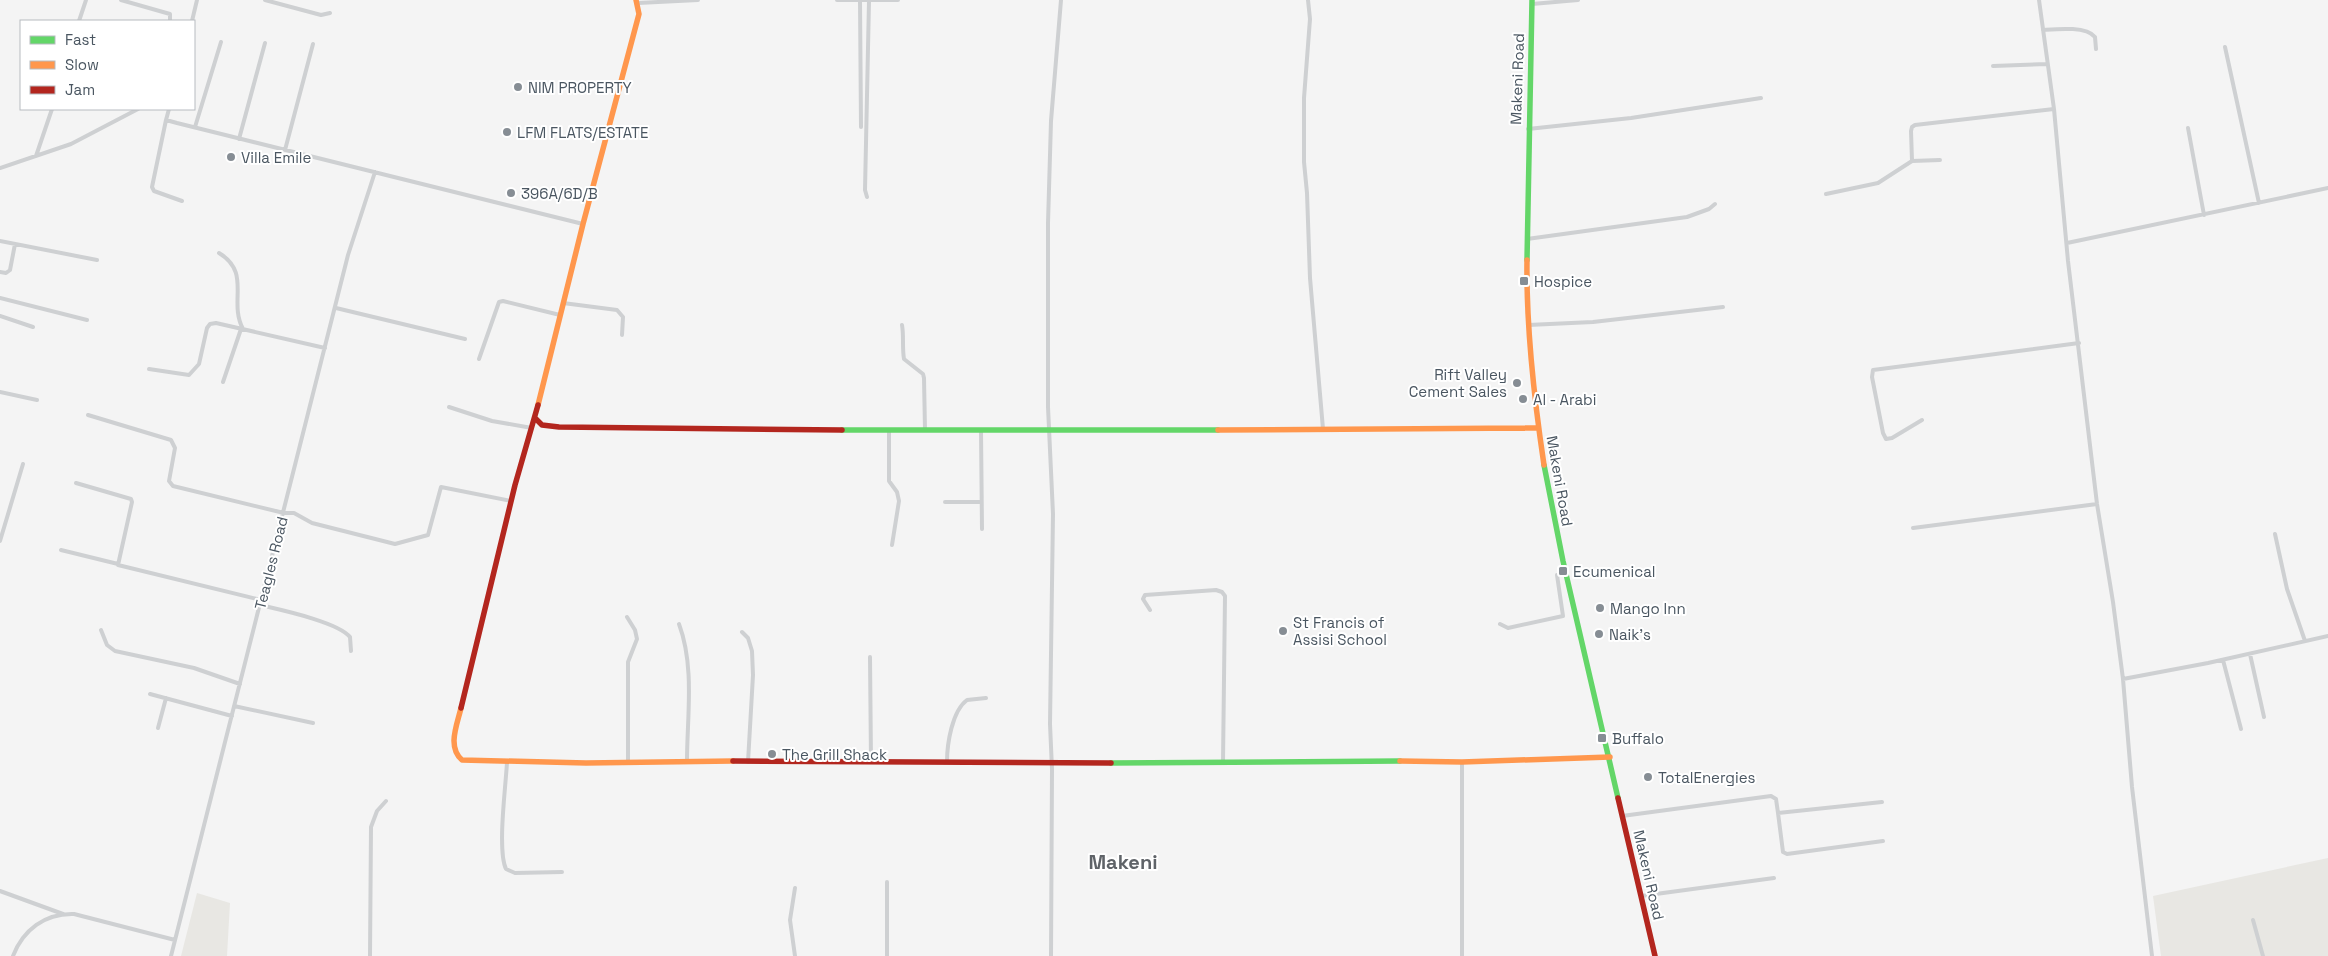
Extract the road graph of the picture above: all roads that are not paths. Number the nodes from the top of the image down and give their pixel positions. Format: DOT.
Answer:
graph roads {
  1 [pos="86,0"];
  2 [pos="121,0"];
  3 [pos="197,0"];
  4 [pos="265,0"];
  5 [pos="698,0"];
  6 [pos="837,0"];
  7 [pos="898,0"];
  8 [pos="1061,0"];
  9 [pos="1308,0"];
  10 [pos="1578,0"];
  11 [pos="2039,0"];
  12 [pos="860,1"];
  13 [pos="869,1"];
  14 [pos="637,2"];
  15 [pos="1532,2"];
  16 [pos="330,13"];
  17 [pos="79,20"];
  18 [pos="170,20"];
  19 [pos="192,20"];
  20 [pos="2043,30"];
  21 [pos="221,42"];
  22 [pos="265,42"];
  23 [pos="313,44"];
  24 [pos="2225,47"];
  25 [pos="2096,49"];
  26 [pos="2047,64"];
  27 [pos="1992,66"];
  28 [pos="1761,98"];
  29 [pos="2054,109"];
  30 [pos="52,110"];
  31 [pos="136,110"];
  32 [pos="169,110"];
  33 [pos="166,120"];
  34 [pos="195,127"];
  35 [pos="861,127"];
  36 [pos="2188,128"];
  37 [pos="1528,129"];
  38 [pos="239,139"];
  39 [pos="285,150"];
  40 [pos="36,156"];
  41 [pos="1940,160"];
  42 [pos="1912,161"];
  43 [pos="0,168"];
  44 [pos="374,172"];
  45 [pos="2328,188"];
  46 [pos="1826,194"];
  47 [pos="867,197"];
  48 [pos="182,201"];
  49 [pos="2259,203"];
  50 [pos="1715,204"];
  51 [pos="2204,214"];
  52 [pos="583,224"];
  53 [pos="1526,239"];
  54 [pos="0,241"];
  55 [pos="2066,243"];
  56 [pos="15,244"];
  57 [pos="219,253"];
  58 [pos="97,260"];
  59 [pos="0,272"];
  60 [pos="0,298"];
  61 [pos="563,303"];
  62 [pos="1723,307"];
  63 [pos="336,308"];
  64 [pos="560,315"];
  65 [pos="0,316"];
  66 [pos="87,320"];
  67 [pos="902,325"];
  68 [pos="1528,325"];
  69 [pos="33,327"];
  70 [pos="242,329"];
  71 [pos="622,335"];
  72 [pos="464,339"];
  73 [pos="2079,343"];
  74 [pos="326,348"];
  75 [pos="479,359"];
  76 [pos="149,369"];
  77 [pos="223,382"];
  78 [pos="0,392"];
  79 [pos="37,400"];
  80 [pos="449,406"];
  81 [pos="88,415"];
  82 [pos="535,418"];
  83 [pos="1922,420"];
  84 [pos="532,428"];
  85 [pos="1538,428"];
  86 [pos="1323,429"];
  87 [pos="889,430"];
  88 [pos="925,430"];
  89 [pos="981,431"];
  90 [pos="1049,431"];
  91 [pos="23,464"];
  92 [pos="76,483"];
  93 [pos="511,501"];
  94 [pos="945,502"];
  95 [pos="981,502"];
  96 [pos="2097,504"];
  97 [pos="284,513"];
  98 [pos="1913,528"];
  99 [pos="982,530"];
  100 [pos="2275,534"];
  101 [pos="0,541"];
  102 [pos="892,545"];
  103 [pos="61,550"];
  104 [pos="118,564"];
  105 [pos="1566,574"];
  106 [pos="261,602"];
  107 [pos="1150,610"];
  108 [pos="627,618"];
  109 [pos="679,624"];
  110 [pos="1500,624"];
  111 [pos="102,630"];
  112 [pos="742,632"];
  113 [pos="2328,636"];
  114 [pos="2305,641"];
  115 [pos="351,651"];
  116 [pos="2250,654"];
  117 [pos="870,658"];
  118 [pos="2223,660"];
  119 [pos="2123,679"];
  120 [pos="240,684"];
  121 [pos="150,694"];
  122 [pos="166,698"];
  123 [pos="986,698"];
  124 [pos="234,706"];
  125 [pos="232,716"];
  126 [pos="2264,717"];
  127 [pos="313,723"];
  128 [pos="158,728"];
  129 [pos="2241,729"];
  130 [pos="1610,758"];
  131 [pos="687,761"];
  132 [pos="507,762"];
  133 [pos="628,762"];
  134 [pos="748,762"];
  135 [pos="871,762"];
  136 [pos="947,762"];
  137 [pos="1223,762"];
  138 [pos="1462,762"];
  139 [pos="1051,764"];
  140 [pos="386,801"];
  141 [pos="1882,802"];
  142 [pos="1778,812"];
  143 [pos="1622,816"];
  144 [pos="1883,841"];
  145 [pos="562,872"];
  146 [pos="1774,878"];
  147 [pos="887,882"];
  148 [pos="795,888"];
  149 [pos="0,891"];
  150 [pos="1641,896"];
  151 [pos="63,914"];
  152 [pos="2253,920"];
  153 [pos="175,940"];
  154 [pos="13,956"];
  155 [pos="171,956"];
  156 [pos="370,956"];
  157 [pos="795,956"];
  158 [pos="887,956"];
  159 [pos="1051,956"];
  160 [pos="1462,956"];
  161 [pos="1655,956"];
  162 [pos="2152,956"];
  163 [pos="2262,956"];
  1 -- 17 [label="street"];
  2 -- 18 [label="street"];
  3 -- 19 [label="street"];
  4 -- 16 [label="street"];
  5 -- 14 [label="street"];
  6 -- 12 [label="street"];
  7 -- 13 [label="street"];
  8 -- 90 [label="street"];
  9 -- 86 [label="street"];
  10 -- 15 [label="street"];
  11 -- 20 [label="street"];
  12 -- 13 [label="street"];
  12 -- 35 [label="street"];
  13 -- 47 [label="street"];
  14 -- 52 [label="street"];
  15 -- 37 [label="street, Makeni Road"];
  20 -- 25 [label="street"];
  20 -- 26 [label="street"];
  21 -- 34 [label="street"];
  22 -- 38 [label="street"];
  23 -- 39 [label="street"];
  24 -- 49 [label="street"];
  26 -- 27 [label="street"];
  26 -- 29 [label="street"];
  28 -- 37 [label="street"];
  29 -- 42 [label="street"];
  29 -- 55 [label="street"];
  30 -- 40 [label="street"];
  31 -- 40 [label="street"];
  32 -- 33 [label="street"];
  33 -- 34 [label="street"];
  33 -- 48 [label="street"];
  34 -- 38 [label="street"];
  36 -- 51 [label="street"];
  37 -- 53 [label="street, Makeni Road"];
  38 -- 39 [label="street"];
  39 -- 44 [label="street"];
  40 -- 43 [label="street"];
  41 -- 42 [label="street"];
  42 -- 46 [label="street"];
  44 -- 52 [label="street"];
  44 -- 63 [label="street, Teagles Road"];
  45 -- 49 [label="street"];
  49 -- 51 [label="street"];
  50 -- 53 [label="street"];
  51 -- 55 [label="street"];
  52 -- 61 [label="street"];
  53 -- 68 [label="street, Makeni Road"];
  54 -- 56 [label="street"];
  55 -- 73 [label="street"];
  56 -- 58 [label="street"];
  56 -- 59 [label="street"];
  57 -- 70 [label="street"];
  60 -- 66 [label="street"];
  61 -- 64 [label="street"];
  61 -- 71 [label="street"];
  62 -- 68 [label="street"];
  63 -- 72 [label="street"];
  63 -- 74 [label="street, Teagles Road"];
  64 -- 75 [label="street"];
  64 -- 82 [label="street"];
  65 -- 69 [label="street"];
  67 -- 88 [label="street"];
  68 -- 85 [label="street, Makeni Road"];
  70 -- 74 [label="street"];
  70 -- 76 [label="street"];
  70 -- 77 [label="street"];
  73 -- 83 [label="street"];
  73 -- 96 [label="street"];
  74 -- 97 [label="street, Teagles Road"];
  78 -- 79 [label="street"];
  80 -- 84 [label="street"];
  81 -- 97 [label="street"];
  82 -- 84 [label="street"];
  82 -- 87 [label="street"];
  84 -- 93 [label="street"];
  85 -- 86 [label="street"];
  85 -- 105 [label="street, Makeni Road"];
  86 -- 90 [label="street"];
  87 -- 88 [label="street"];
  87 -- 102 [label="street"];
  88 -- 89 [label="street"];
  89 -- 90 [label="street"];
  89 -- 95 [label="street"];
  90 -- 139 [label="street"];
  91 -- 101 [label="street"];
  92 -- 104 [label="street"];
  93 -- 97 [label="street"];
  93 -- 132 [label="street"];
  94 -- 95 [label="street"];
  95 -- 99 [label="street"];
  96 -- 98 [label="street"];
  96 -- 119 [label="street"];
  97 -- 106 [label="street, Teagles Road"];
  100 -- 114 [label="street"];
  103 -- 104 [label="street"];
  104 -- 106 [label="street"];
  105 -- 110 [label="street"];
  105 -- 130 [label="street, Makeni Road"];
  106 -- 115 [label="street"];
  106 -- 120 [label="street, Teagles Road"];
  107 -- 137 [label="street"];
  108 -- 133 [label="street"];
  109 -- 131 [label="street"];
  111 -- 120 [label="street"];
  112 -- 134 [label="street"];
  113 -- 114 [label="street"];
  114 -- 116 [label="street"];
  116 -- 118 [label="street"];
  116 -- 126 [label="street"];
  117 -- 135 [label="street"];
  118 -- 119 [label="street"];
  118 -- 129 [label="street"];
  119 -- 162 [label="street"];
  120 -- 124 [label="street, Teagles Road"];
  121 -- 122 [label="street"];
  122 -- 125 [label="street"];
  122 -- 128 [label="street"];
  123 -- 136 [label="street"];
  124 -- 125 [label="street, Teagles Road"];
  124 -- 127 [label="street"];
  125 -- 153 [label="street, Teagles Road"];
  130 -- 138 [label="street"];
  130 -- 143 [label="street, Makeni Road"];
  131 -- 133 [label="street"];
  131 -- 134 [label="street"];
  132 -- 133 [label="street"];
  132 -- 145 [label="street"];
  134 -- 135 [label="street"];
  135 -- 136 [label="street"];
  136 -- 139 [label="street"];
  137 -- 138 [label="street"];
  137 -- 139 [label="street"];
  138 -- 160 [label="street"];
  139 -- 159 [label="street"];
  140 -- 156 [label="street"];
  141 -- 142 [label="street"];
  142 -- 143 [label="street"];
  142 -- 144 [label="street"];
  143 -- 150 [label="street, Makeni Road"];
  146 -- 150 [label="street"];
  147 -- 158 [label="street"];
  148 -- 157 [label="street"];
  149 -- 151 [label="street"];
  150 -- 161 [label="street, Makeni Road"];
  151 -- 153 [label="street"];
  151 -- 154 [label="street"];
  152 -- 163 [label="street"];
  153 -- 155 [label="street, Teagles Road"];
}
